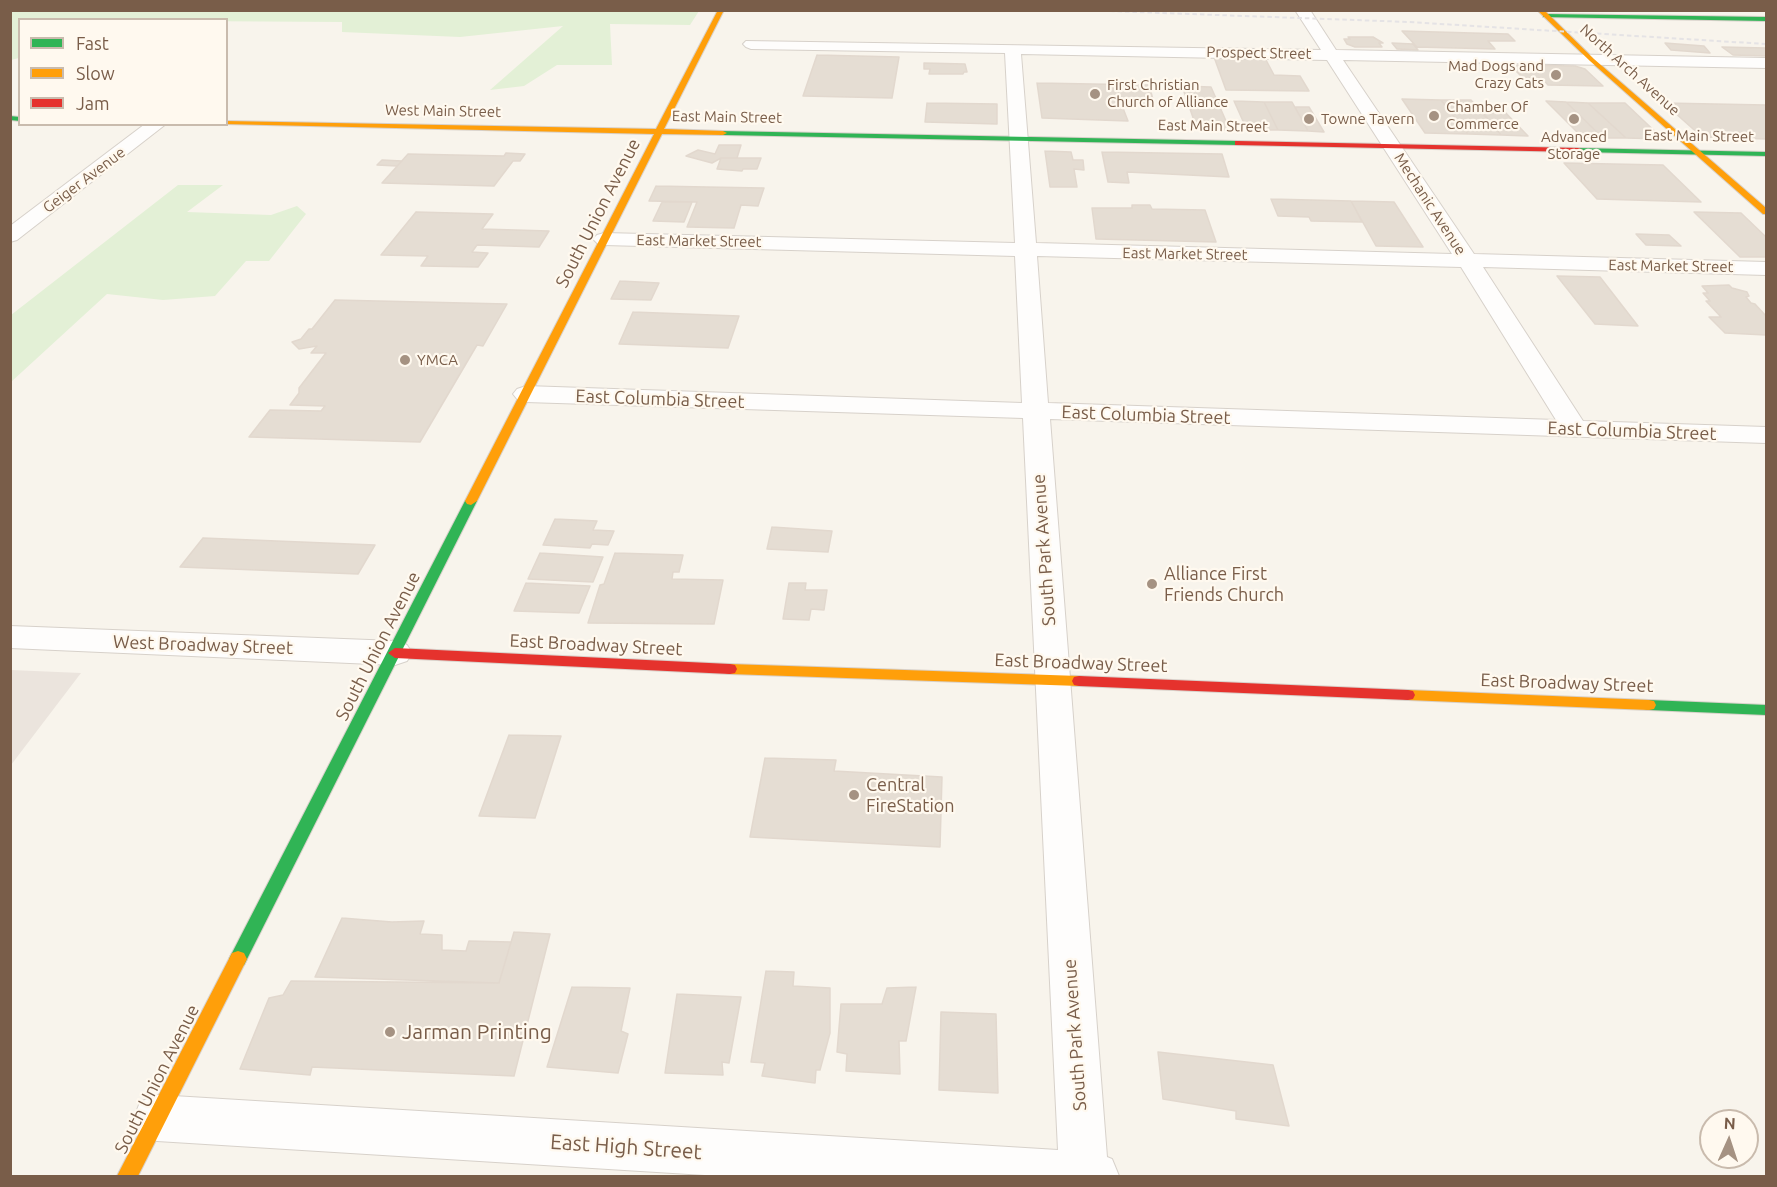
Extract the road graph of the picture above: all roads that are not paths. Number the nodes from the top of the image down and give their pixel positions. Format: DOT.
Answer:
graph roads {
  1 [pos="721,10"];
  2 [pos="1302,10"];
  3 [pos="1676,10"];
  4 [pos="1543,13"];
  5 [pos="1704,18"];
  6 [pos="1767,19"];
  7 [pos="751,44"];
  8 [pos="1013,49"];
  9 [pos="1332,54"];
  10 [pos="1592,60"];
  11 [pos="1767,63"];
  12 [pos="228,123"];
  13 [pos="154,126"];
  14 [pos="659,132"];
  15 [pos="1019,139"];
  16 [pos="1393,147"];
  17 [pos="1700,153"];
  18 [pos="1767,154"];
  19 [pos="1767,212"];
  20 [pos="15,229"];
  21 [pos="604,239"];
  22 [pos="1026,250"];
  23 [pos="1468,261"];
  24 [pos="1767,268"];
  25 [pos="526,394"];
  26 [pos="1036,411"];
  27 [pos="1575,429"];
  28 [pos="1767,435"];
  29 [pos="10,637"];
  30 [pos="395,653"];
  31 [pos="1053,680"];
  32 [pos="1767,710"];
  33 [pos="158,1118"];
  34 [pos="127,1176"];
  35 [pos="1084,1176"];
  36 [pos="1095,1176"];
  1 -- 14 [label="street, South Union Avenue"];
  2 -- 9 [label="street, Mechanic Avenue"];
  3 -- 5 [label="street"];
  4 -- 5 [label="street"];
  4 -- 10 [label="street, North Arch Avenue"];
  5 -- 6 [label="street"];
  7 -- 8 [label="street, Prospect Street"];
  8 -- 9 [label="street, Prospect Street"];
  8 -- 15 [label="street, South Park Avenue"];
  9 -- 10 [label="street, Prospect Street"];
  9 -- 16 [label="street, Mechanic Avenue"];
  10 -- 11 [label="street, Prospect Street"];
  10 -- 17 [label="street, North Arch Avenue"];
  12 -- 14 [label="street, West Main Street"];
  13 -- 20 [label="street, Geiger Avenue"];
  14 -- 15 [label="street, East Main Street"];
  14 -- 21 [label="street, South Union Avenue"];
  15 -- 16 [label="street, East Main Street"];
  15 -- 22 [label="street, South Park Avenue"];
  16 -- 17 [label="street, East Main Street"];
  16 -- 23 [label="street, Mechanic Avenue"];
  17 -- 18 [label="street, East Main Street"];
  17 -- 19 [label="street, North Arch Avenue"];
  21 -- 22 [label="street, East Market Street"];
  21 -- 25 [label="street, South Union Avenue"];
  22 -- 23 [label="street, East Market Street"];
  22 -- 26 [label="street, South Park Avenue"];
  23 -- 24 [label="street, East Market Street"];
  23 -- 27 [label="street, Mechanic Avenue"];
  25 -- 26 [label="street, East Columbia Street"];
  25 -- 30 [label="street, South Union Avenue"];
  26 -- 27 [label="street, East Columbia Street"];
  26 -- 31 [label="street, South Park Avenue"];
  27 -- 28 [label="street, East Columbia Street"];
  29 -- 30 [label="street, West Broadway Street"];
  30 -- 31 [label="street, East Broadway Street"];
  30 -- 33 [label="street, South Union Avenue"];
  31 -- 32 [label="street, East Broadway Street"];
  31 -- 35 [label="street, South Park Avenue"];
  33 -- 34 [label="street, South Union Avenue"];
  33 -- 35 [label="street, East High Street"];
  35 -- 36 [label="street, East High Street"];
}
